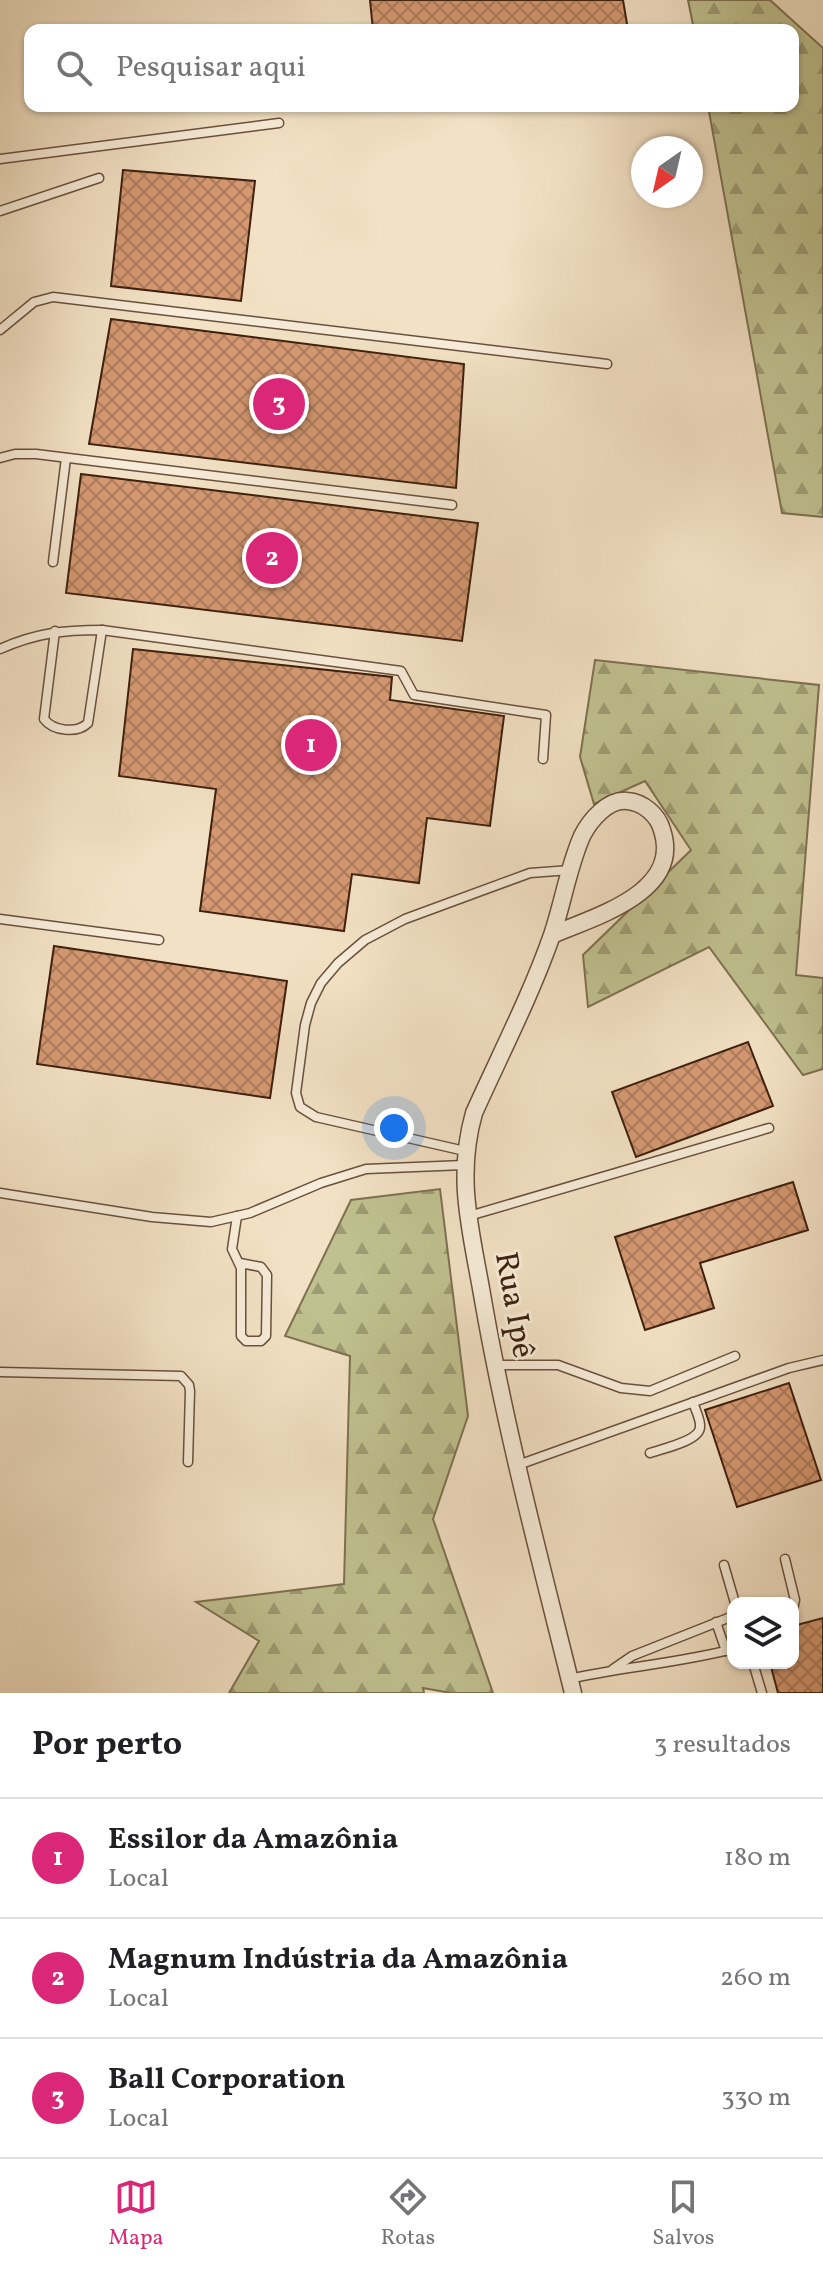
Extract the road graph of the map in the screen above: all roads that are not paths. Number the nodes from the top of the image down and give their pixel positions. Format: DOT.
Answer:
graph roads {
  1 [pos="279,123"];
  2 [pos="0,159"];
  3 [pos="99,178"];
  4 [pos="0,211"];
  5 [pos="0,330"];
  6 [pos="607,364"];
  7 [pos="0,458"];
  8 [pos="66,458"];
  9 [pos="452,505"];
  10 [pos="53,562"];
  11 [pos="102,630"];
  12 [pos="55,631"];
  13 [pos="0,649"];
  14 [pos="543,759"];
  15 [pos="570,869"];
  16 [pos="0,919"];
  17 [pos="552,935"];
  18 [pos="159,940"];
  19 [pos="769,1128"];
  20 [pos="465,1158"];
  21 [pos="0,1193"];
  22 [pos="237,1216"];
  23 [pos="469,1216"];
  24 [pos="240,1263"];
  25 [pos="735,1356"];
  26 [pos="823,1360"];
  27 [pos="494,1365"];
  28 [pos="0,1372"];
  29 [pos="693,1402"];
  30 [pos="650,1453"];
  31 [pos="188,1462"];
  32 [pos="518,1465"];
  33 [pos="785,1559"];
  34 [pos="724,1565"];
  35 [pos="733,1597"];
  36 [pos="794,1597"];
  37 [pos="727,1618"];
  38 [pos="716,1622"];
  39 [pos="727,1646"];
  40 [pos="727,1650"];
  41 [pos="612,1669"];
  42 [pos="755,1669"];
  43 [pos="571,1686"];
  44 [pos="762,1693"];
  1 -- 2 [label="lane"];
  3 -- 4 [label="lane"];
  5 -- 6 [label="lane"];
  7 -- 8 [label="lane"];
  8 -- 9 [label="lane"];
  8 -- 10 [label="lane"];
  11 -- 12 [label="lane"];
  11 -- 12 [label="lane"];
  11 -- 14 [label="lane"];
  12 -- 13 [label="lane"];
  15 -- 17 [label="street, Rua Ipê"];
  15 -- 17 [label="street, Rua Ipê"];
  15 -- 20 [label="lane"];
  16 -- 18 [label="lane"];
  17 -- 20 [label="street, Rua Ipê"];
  19 -- 23 [label="lane"];
  20 -- 22 [label="lane"];
  20 -- 23 [label="street, Rua Ipê"];
  21 -- 22 [label="lane"];
  22 -- 24 [label="lane"];
  23 -- 27 [label="street, Rua Ipê"];
  24 -- 24 [label="lane"];
  25 -- 27 [label="lane"];
  26 -- 29 [label="lane"];
  27 -- 32 [label="street, Rua Ipê"];
  28 -- 31 [label="lane"];
  29 -- 30 [label="lane"];
  29 -- 32 [label="lane"];
  32 -- 43 [label="street, Rua Ipê"];
  33 -- 36 [label="lane"];
  34 -- 35 [label="lane"];
  37 -- 38 [label="lane"];
  38 -- 39 [label="lane"];
  38 -- 41 [label="lane"];
  40 -- 41 [label="lane"];
  41 -- 43 [label="lane"];
  42 -- 44 [label="lane"];
}
